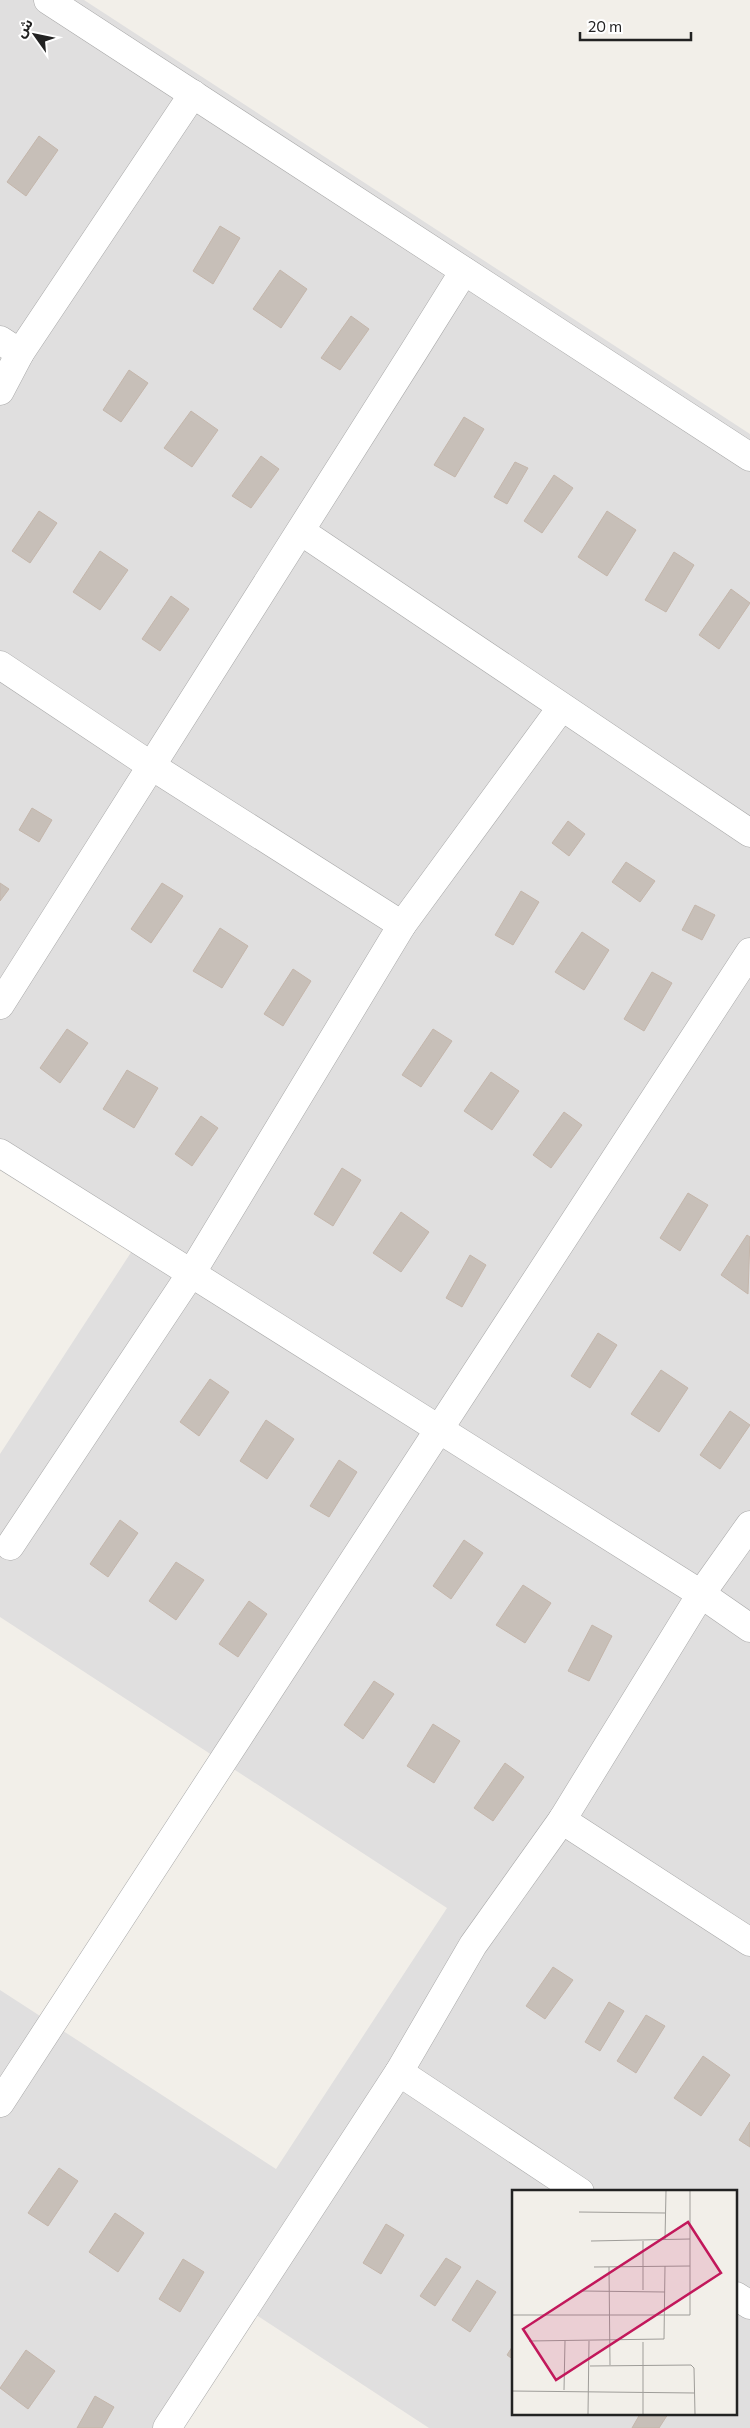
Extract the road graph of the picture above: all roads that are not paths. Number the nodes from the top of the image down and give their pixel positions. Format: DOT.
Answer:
graph roads {
  1 [pos="48,0"];
  2 [pos="193,94"];
  3 [pos="464,271"];
  4 [pos="10,347"];
  5 [pos="0,391"];
  6 [pos="750,457"];
  7 [pos="302,532"];
  8 [pos="0,665"];
  9 [pos="562,708"];
  10 [pos="150,765"];
  11 [pos="750,833"];
  12 [pos="402,924"];
  13 [pos="750,952"];
  14 [pos="0,1005"];
  15 [pos="0,1153"];
  16 [pos="191,1273"];
  17 [pos="439,1430"];
  18 [pos="750,1525"];
  19 [pos="10,1546"];
  20 [pos="701,1594"];
  21 [pos="750,1628"];
  22 [pos="562,1820"];
  23 [pos="750,1942"];
  24 [pos="399,2072"];
  25 [pos="0,2103"];
  26 [pos="577,2190"];
  27 [pos="738,2297"];
  28 [pos="750,2305"];
  29 [pos="167,2428"];
  1 -- 2 [label="street"];
  2 -- 3 [label="street"];
  2 -- 4 [label="street"];
  3 -- 6 [label="street"];
  3 -- 7 [label="street"];
  4 -- 5 [label="street"];
  7 -- 9 [label="street"];
  7 -- 10 [label="street"];
  8 -- 10 [label="street"];
  9 -- 11 [label="street"];
  9 -- 12 [label="street"];
  10 -- 12 [label="street"];
  10 -- 14 [label="street"];
  12 -- 16 [label="street"];
  13 -- 17 [label="street"];
  15 -- 16 [label="street"];
  16 -- 17 [label="street"];
  16 -- 19 [label="street"];
  17 -- 20 [label="street"];
  17 -- 25 [label="street"];
  18 -- 20 [label="street"];
  20 -- 21 [label="street"];
  20 -- 22 [label="street"];
  22 -- 23 [label="street"];
  22 -- 24 [label="street"];
  24 -- 26 [label="street"];
  24 -- 29 [label="street"];
  27 -- 28 [label="street"];
}
